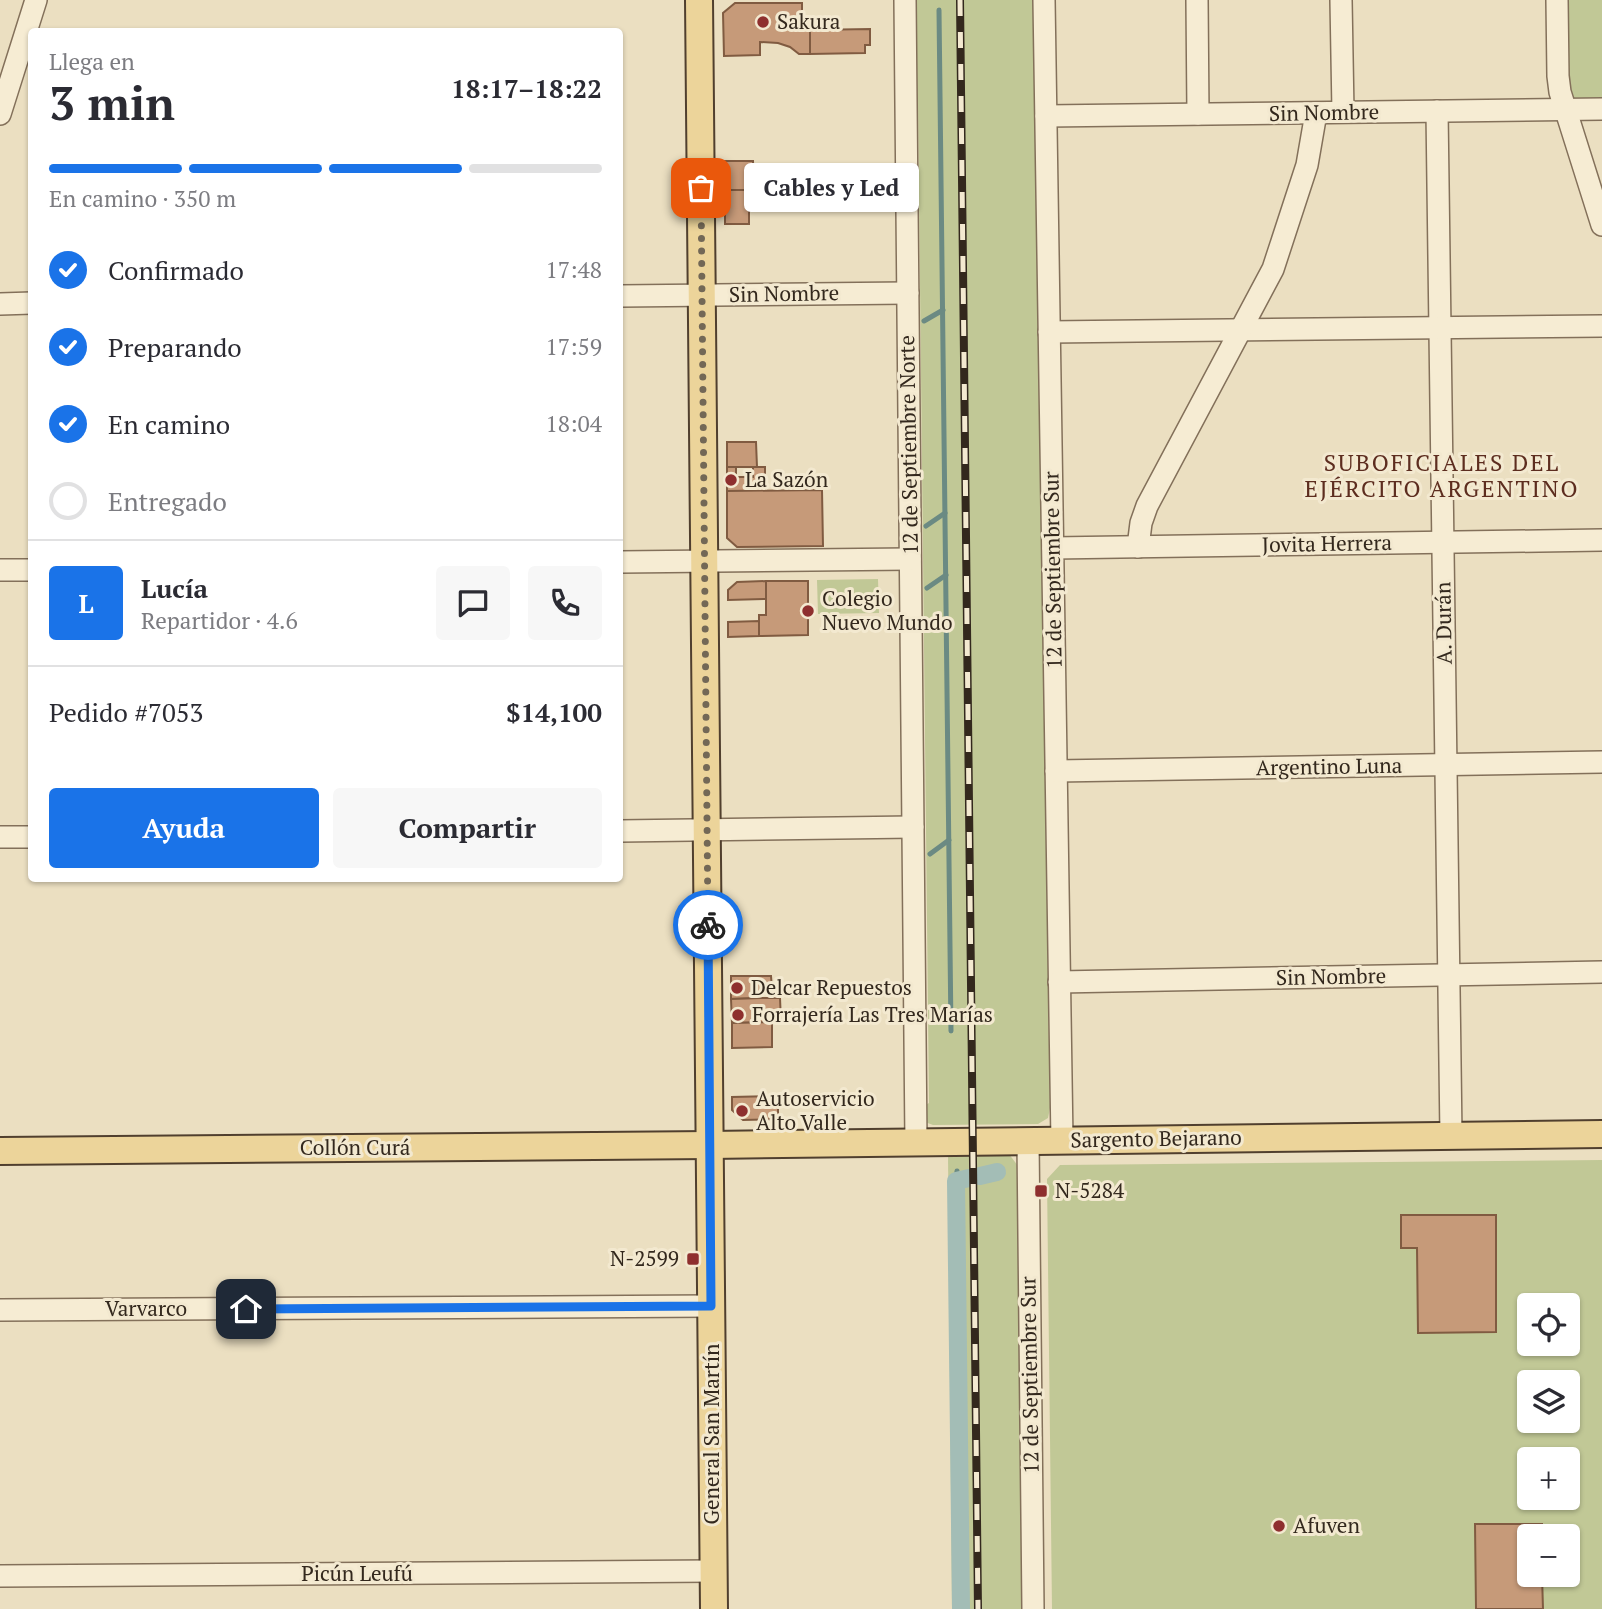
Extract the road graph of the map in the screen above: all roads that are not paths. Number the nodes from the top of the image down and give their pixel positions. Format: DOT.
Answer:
graph roads {
  1 [pos="36,0"];
  2 [pos="699,0"];
  3 [pos="905,0"];
  4 [pos="1044,0"];
  5 [pos="1197,0"];
  6 [pos="1341,0"];
  7 [pos="1556,0"];
  8 [pos="1602,109"];
  9 [pos="1564,110"];
  10 [pos="1437,111"];
  11 [pos="1316,113"];
  12 [pos="1343,113"];
  13 [pos="0,114"];
  14 [pos="1198,114"];
  15 [pos="1046,116"];
  16 [pos="1602,225"];
  17 [pos="908,293"];
  18 [pos="702,295"];
  19 [pos="623,296"];
  20 [pos="28,303"];
  21 [pos="0,304"];
  22 [pos="1602,326"];
  23 [pos="1440,327"];
  24 [pos="1242,330"];
  25 [pos="1049,332"];
  26 [pos="1602,540"];
  27 [pos="1443,542"];
  28 [pos="1138,547"];
  29 [pos="1053,548"];
  30 [pos="910,559"];
  31 [pos="705,561"];
  32 [pos="623,562"];
  33 [pos="0,570"];
  34 [pos="28,570"];
  35 [pos="1602,762"];
  36 [pos="1446,765"];
  37 [pos="1056,771"];
  38 [pos="913,827"];
  39 [pos="707,830"];
  40 [pos="623,831"];
  41 [pos="28,837"];
  42 [pos="0,838"];
  43 [pos="1602,972"];
  44 [pos="1449,975"];
  45 [pos="1059,982"];
  46 [pos="1602,1134"];
  47 [pos="1451,1136"];
  48 [pos="1062,1140"];
  49 [pos="1028,1141"];
  50 [pos="916,1142"];
  51 [pos="710,1145"];
  52 [pos="0,1151"];
  53 [pos="711,1306"];
  54 [pos="0,1310"];
  55 [pos="713,1571"];
  56 [pos="0,1576"];
  57 [pos="713,1609"];
  58 [pos="1033,1609"];
  1 -- 13 [label="street"];
  2 -- 18 [label="main road, General San Martín"];
  3 -- 17 [label="street, 12 de Septiembre Norte"];
  4 -- 15 [label="street, 12 de Septiembre Sur"];
  5 -- 14 [label="street"];
  6 -- 12 [label="street"];
  7 -- 9 [label="street"];
  8 -- 9 [label="street, Sin Nombre"];
  9 -- 10 [label="street, Sin Nombre"];
  9 -- 16 [label="street"];
  10 -- 12 [label="street, Sin Nombre"];
  10 -- 23 [label="street, A. Durán"];
  11 -- 12 [label="street, Sin Nombre"];
  11 -- 14 [label="street, Sin Nombre"];
  11 -- 24 [label="street"];
  14 -- 15 [label="street, Sin Nombre"];
  15 -- 25 [label="street, 12 de Septiembre Sur"];
  17 -- 18 [label="street, Sin Nombre"];
  17 -- 30 [label="street, 12 de Septiembre Norte"];
  18 -- 19 [label="street, Sin Nombre"];
  18 -- 31 [label="main road, General San Martín"];
  20 -- 21 [label="street"];
  22 -- 23 [label="street"];
  23 -- 24 [label="street"];
  23 -- 27 [label="street, A. Durán"];
  24 -- 25 [label="street"];
  24 -- 28 [label="street"];
  25 -- 29 [label="street, 12 de Septiembre Sur"];
  26 -- 27 [label="street, Jovita Herrera"];
  27 -- 28 [label="street, Jovita Herrera"];
  27 -- 36 [label="street, A. Durán"];
  28 -- 29 [label="street, Jovita Herrera"];
  29 -- 37 [label="street, 12 de Septiembre Sur"];
  30 -- 31 [label="street"];
  30 -- 38 [label="street, 12 de Septiembre Norte"];
  31 -- 32 [label="street"];
  31 -- 39 [label="main road, General San Martín"];
  33 -- 34 [label="street"];
  35 -- 36 [label="street, Argentino Luna"];
  36 -- 37 [label="street, Argentino Luna"];
  36 -- 44 [label="street, A. Durán"];
  37 -- 45 [label="street, 12 de Septiembre Sur"];
  38 -- 39 [label="street"];
  38 -- 50 [label="street, 12 de Septiembre Norte"];
  39 -- 40 [label="street"];
  39 -- 51 [label="main road, General San Martín"];
  41 -- 42 [label="street"];
  43 -- 44 [label="street, Sin Nombre"];
  44 -- 45 [label="street, Sin Nombre"];
  44 -- 47 [label="street, A. Durán"];
  45 -- 48 [label="street, 12 de Septiembre Sur"];
  46 -- 47 [label="main road, Sargento Bejarano"];
  47 -- 48 [label="main road, Sargento Bejarano"];
  48 -- 49 [label="main road, Sargento Bejarano"];
  49 -- 50 [label="main road, Sargento Bejarano"];
  49 -- 58 [label="street, 12 de Septiembre Sur"];
  50 -- 51 [label="main road, Sargento Bejarano"];
  51 -- 52 [label="main road, Collón Curá"];
  51 -- 53 [label="main road, General San Martín"];
  53 -- 54 [label="street, Varvarco"];
  53 -- 55 [label="main road, General San Martín"];
  55 -- 56 [label="street, Picún Leufú"];
  55 -- 57 [label="main road, General San Martín"];
}
